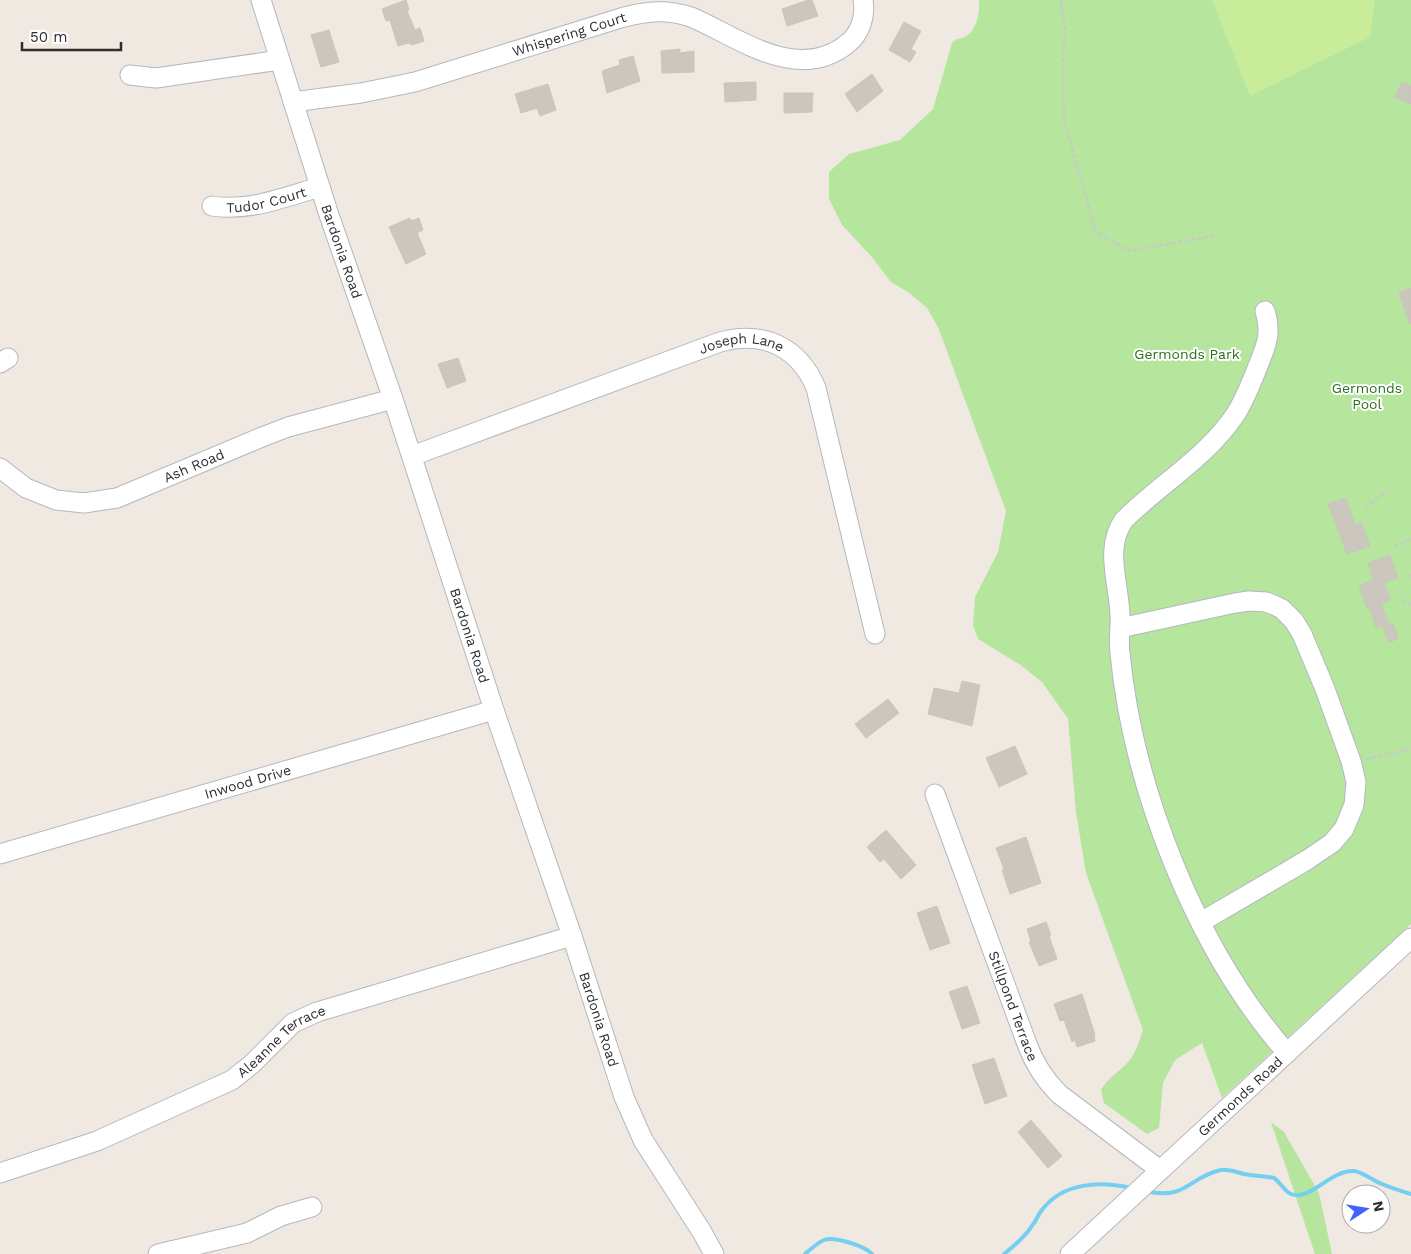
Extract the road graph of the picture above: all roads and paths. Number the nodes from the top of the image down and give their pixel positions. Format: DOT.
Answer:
graph roads {
  1 [pos="261,0"];
  2 [pos="863,0"];
  3 [pos="1061,0"];
  4 [pos="280,60"];
  5 [pos="130,76"];
  6 [pos="293,102"];
  7 [pos="320,187"];
  8 [pos="212,206"];
  9 [pos="1218,234"];
  10 [pos="1265,312"];
  11 [pos="393,399"];
  12 [pos="412,456"];
  13 [pos="0,468"];
  14 [pos="1388,492"];
  15 [pos="1365,508"];
  16 [pos="1411,539"];
  17 [pos="1395,546"];
  18 [pos="1411,576"];
  19 [pos="1407,577"];
  20 [pos="1403,601"];
  21 [pos="1411,604"];
  22 [pos="1120,628"];
  23 [pos="875,634"];
  24 [pos="494,710"];
  25 [pos="1411,749"];
  26 [pos="1359,761"];
  27 [pos="935,794"];
  28 [pos="0,854"];
  29 [pos="1201,922"];
  30 [pos="572,936"];
  31 [pos="1411,938"];
  32 [pos="1287,1052"];
  33 [pos="1160,1170"];
  34 [pos="0,1173"];
  35 [pos="312,1207"];
  36 [pos="158,1254"];
  37 [pos="714,1254"];
  38 [pos="1070,1254"];
  1 -- 4 [label="street, Bardonia Road"];
  2 -- 6 [label="street, Whispering Court"];
  3 -- 9 [label="path"];
  4 -- 5 [label="street"];
  4 -- 6 [label="street, Bardonia Road"];
  6 -- 7 [label="street, Bardonia Road"];
  7 -- 8 [label="street, Tudor Court"];
  7 -- 11 [label="street, Bardonia Road"];
  10 -- 22 [label="street"];
  11 -- 12 [label="street, Bardonia Road"];
  11 -- 13 [label="street, Ash Road"];
  12 -- 23 [label="street, Joseph Lane"];
  12 -- 24 [label="street, Bardonia Road"];
  14 -- 15 [label="path"];
  16 -- 17 [label="path"];
  18 -- 19 [label="path"];
  20 -- 21 [label="path"];
  22 -- 29 [label="street"];
  22 -- 29 [label="street"];
  24 -- 28 [label="street, Inwood Drive"];
  24 -- 30 [label="street, Bardonia Road"];
  25 -- 26 [label="path"];
  27 -- 33 [label="street, Stillpond Terrace"];
  29 -- 32 [label="street"];
  30 -- 34 [label="street, Aleanne Terrace"];
  30 -- 37 [label="street, Bardonia Road"];
  31 -- 32 [label="street, Germonds Road"];
  32 -- 33 [label="street, Germonds Road"];
  33 -- 38 [label="street, Germonds Road"];
  35 -- 36 [label="street"];
}
